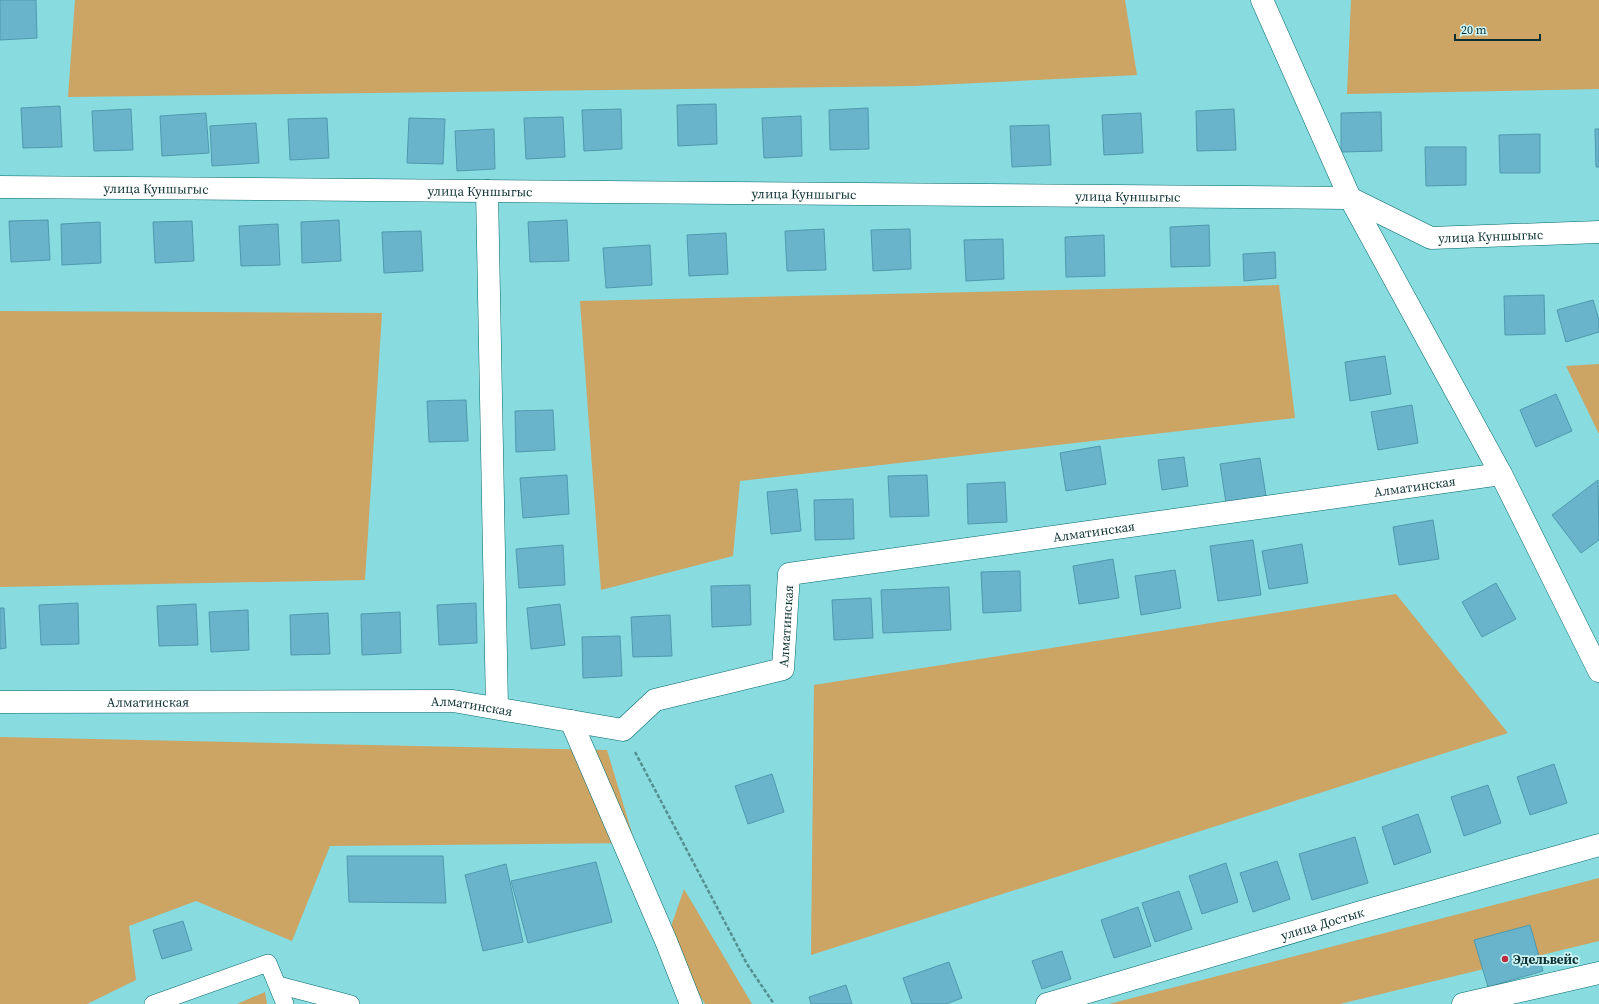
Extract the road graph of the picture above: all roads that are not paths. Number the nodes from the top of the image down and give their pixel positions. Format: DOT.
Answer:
graph roads {
  1 [pos="1262,0"];
  2 [pos="0,187"];
  3 [pos="486,191"];
  4 [pos="1350,198"];
  5 [pos="1599,232"];
  6 [pos="1502,474"];
  7 [pos="1599,671"];
  8 [pos="0,702"];
  9 [pos="497,708"];
  10 [pos="571,721"];
  11 [pos="1599,845"];
  12 [pos="1599,972"];
  13 [pos="278,986"];
  14 [pos="153,1004"];
  15 [pos="285,1004"];
  16 [pos="351,1004"];
  17 [pos="691,1004"];
  18 [pos="1047,1004"];
  19 [pos="1463,1004"];
  1 -- 4 [label="street"];
  2 -- 3 [label="street, улица Куншыгыс"];
  3 -- 4 [label="street, улица Куншыгыс"];
  3 -- 9 [label="street"];
  4 -- 5 [label="street, улица Куншыгыс"];
  4 -- 6 [label="street"];
  6 -- 7 [label="street"];
  6 -- 10 [label="street, Алматинская"];
  8 -- 9 [label="street, Алматинская"];
  9 -- 10 [label="street, Алматинская"];
  10 -- 17 [label="street"];
  11 -- 18 [label="street, улица Достык"];
  12 -- 19 [label="street"];
  13 -- 14 [label="lane"];
  13 -- 15 [label="lane"];
  13 -- 16 [label="lane"];
}
